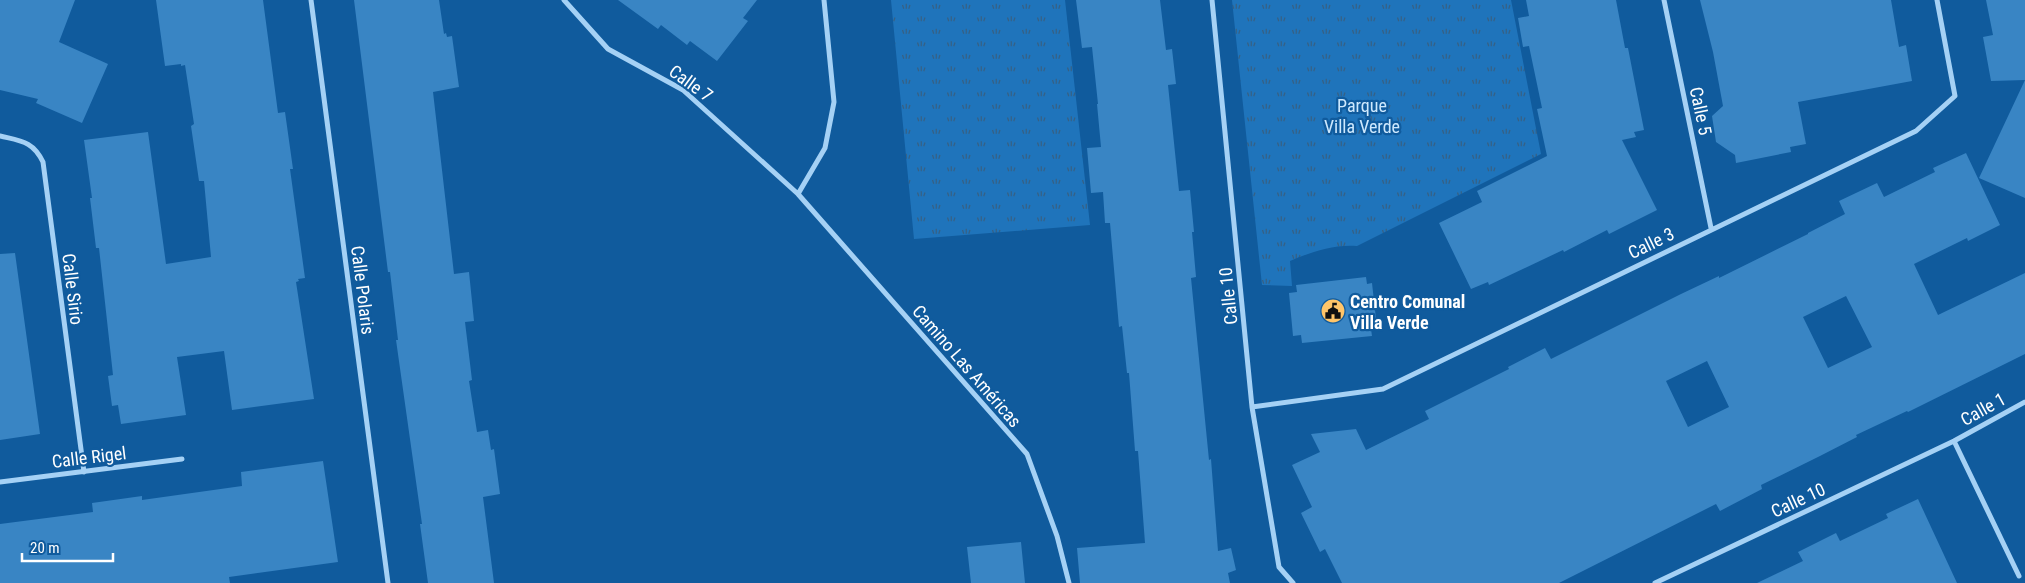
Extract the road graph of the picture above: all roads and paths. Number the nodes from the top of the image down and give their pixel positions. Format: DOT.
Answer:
graph roads {
  1 [pos="311,0"];
  2 [pos="564,0"];
  3 [pos="824,0"];
  4 [pos="1212,0"];
  5 [pos="1664,0"];
  6 [pos="1937,0"];
  7 [pos="0,136"];
  8 [pos="798,194"];
  9 [pos="1712,228"];
  10 [pos="2025,402"];
  11 [pos="1252,407"];
  12 [pos="1954,441"];
  13 [pos="182,459"];
  14 [pos="84,472"];
  15 [pos="0,482"];
  16 [pos="2019,576"];
  17 [pos="388,583"];
  18 [pos="1069,583"];
  19 [pos="1293,583"];
  20 [pos="1655,583"];
  1 -- 17 [label="street, Calle Polaris"];
  2 -- 8 [label="street, Calle 7"];
  3 -- 8 [label="street"];
  4 -- 11 [label="street, Calle 10"];
  5 -- 9 [label="street, Calle 5"];
  6 -- 9 [label="street, Calle 3"];
  7 -- 14 [label="street, Calle Sirio"];
  8 -- 18 [label="street, Camino Las Américas"];
  9 -- 11 [label="street, Calle 3"];
  10 -- 12 [label="street, Calle 1"];
  11 -- 19 [label="street, Calle 10"];
  12 -- 16 [label="street"];
  12 -- 20 [label="street, Calle 10"];
  13 -- 14 [label="street, Calle Rigel"];
  14 -- 15 [label="street, Calle Rigel"];
}
